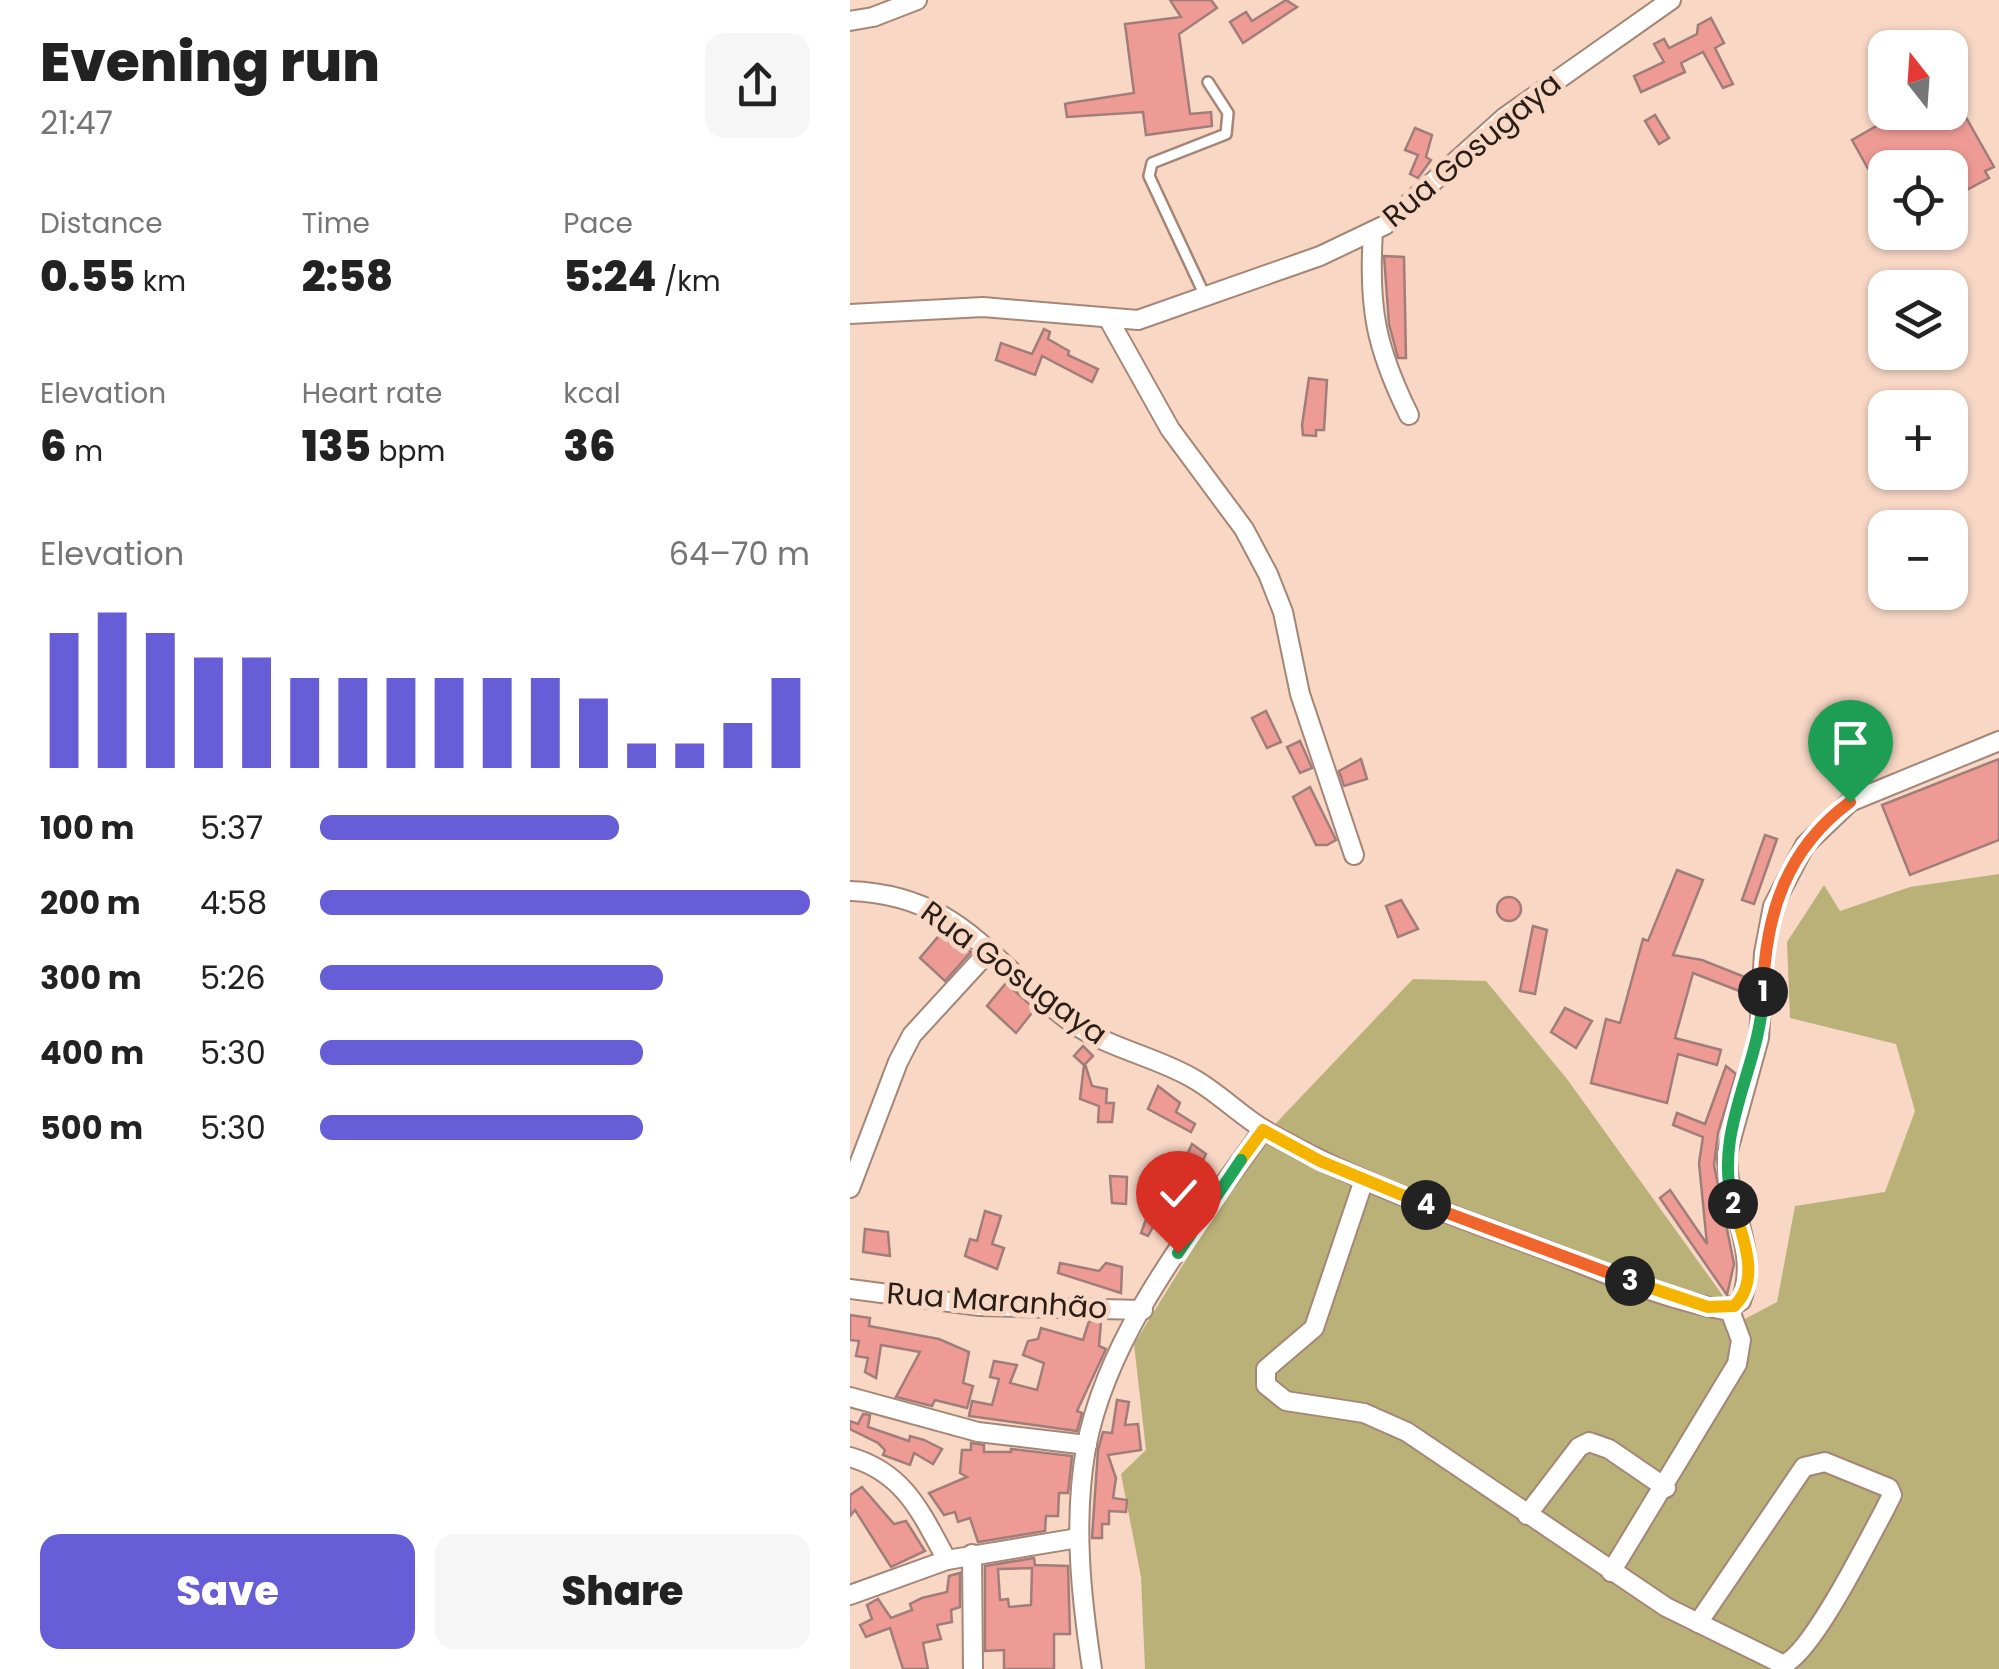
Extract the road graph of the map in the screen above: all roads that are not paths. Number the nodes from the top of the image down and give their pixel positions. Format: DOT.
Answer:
graph roads {
  1 [pos="917,0"];
  2 [pos="1670,0"];
  3 [pos="850,21"];
  4 [pos="1208,82"];
  5 [pos="1374,232"];
  6 [pos="1206,299"];
  7 [pos="850,314"];
  8 [pos="1109,320"];
  9 [pos="1410,416"];
  10 [pos="1999,740"];
  11 [pos="1354,854"];
  12 [pos="850,891"];
  13 [pos="990,950"];
  14 [pos="1263,1130"];
  15 [pos="1364,1180"];
  16 [pos="850,1188"];
  17 [pos="850,1289"];
  18 [pos="1729,1308"];
  19 [pos="1143,1310"];
  20 [pos="850,1396"];
  21 [pos="1087,1445"];
  22 [pos="850,1457"];
  23 [pos="1666,1488"];
  24 [pos="1528,1515"];
  25 [pos="1078,1538"];
  26 [pos="972,1554"];
  27 [pos="947,1560"];
  28 [pos="1612,1572"];
  29 [pos="854,1587"];
  30 [pos="1698,1623"];
  31 [pos="973,1669"];
  32 [pos="1092,1669"];
  1 -- 3 [label="street"];
  2 -- 5 [label="street, Rua Gosugaya"];
  4 -- 6 [label="lane"];
  5 -- 6 [label="street, Rua Gosugaya"];
  5 -- 9 [label="street"];
  6 -- 8 [label="street, Rua Gosugaya"];
  7 -- 8 [label="street, Rua Gosugaya"];
  8 -- 11 [label="street"];
  10 -- 18 [label="street"];
  12 -- 13 [label="street, Rua Gosugaya"];
  13 -- 14 [label="street, Rua Gosugaya"];
  13 -- 16 [label="street"];
  14 -- 15 [label="street, Rua Gosugaya"];
  14 -- 19 [label="street"];
  15 -- 18 [label="street, Rua Gosugaya"];
  15 -- 24 [label="street"];
  17 -- 19 [label="street, Rua Maranhão"];
  18 -- 23 [label="street"];
  19 -- 21 [label="street"];
  20 -- 21 [label="street"];
  21 -- 25 [label="street"];
  22 -- 27 [label="street"];
  23 -- 24 [label="street"];
  23 -- 28 [label="street"];
  24 -- 28 [label="street"];
  25 -- 26 [label="street"];
  25 -- 32 [label="street"];
  26 -- 27 [label="street"];
  26 -- 31 [label="street"];
  27 -- 29 [label="street"];
  28 -- 30 [label="street"];
  30 -- 30 [label="street"];
}
